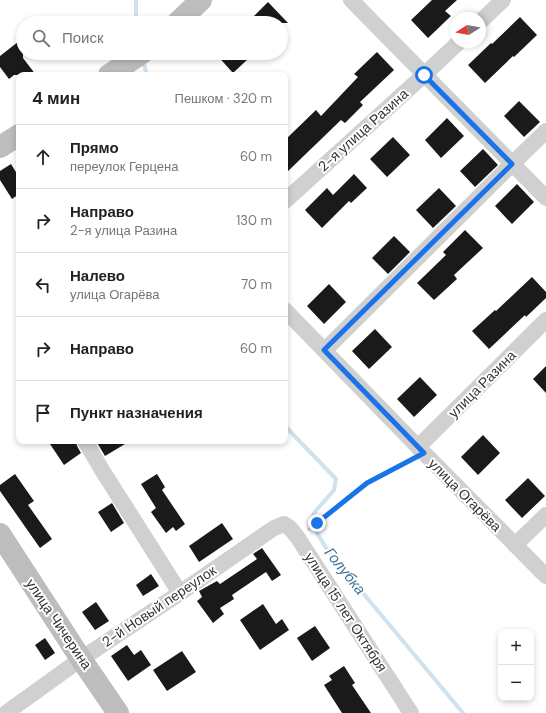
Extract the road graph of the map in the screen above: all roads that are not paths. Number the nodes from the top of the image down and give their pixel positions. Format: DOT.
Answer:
graph roads {
  1 [pos="202,0"];
  2 [pos="351,0"];
  3 [pos="503,0"];
  4 [pos="185,16"];
  5 [pos="486,16"];
  6 [pos="453,48"];
  7 [pos="132,60"];
  8 [pos="114,72"];
  9 [pos="424,75"];
  10 [pos="546,131"];
  11 [pos="16,137"];
  12 [pos="0,147"];
  13 [pos="512,164"];
  14 [pos="288,198"];
  15 [pos="546,198"];
  16 [pos="288,313"];
  17 [pos="546,320"];
  18 [pos="324,350"];
  19 [pos="87,444"];
  20 [pos="421,450"];
  21 [pos="546,515"];
  22 [pos="274,528"];
  23 [pos="0,534"];
  24 [pos="515,545"];
  25 [pos="546,576"];
  26 [pos="180,593"];
  27 [pos="81,658"];
  28 [pos="6,713"];
  29 [pos="118,713"];
  30 [pos="411,713"];
  1 -- 4 [label="street"];
  2 -- 9 [label="street"];
  3 -- 5 [label="street"];
  6 -- 9 [label="street, 2-я улица Разина"];
  7 -- 8 [label="street"];
  9 -- 13 [label="street"];
  9 -- 14 [label="street, 2-я улица Разина"];
  10 -- 13 [label="street"];
  11 -- 12 [label="street"];
  13 -- 15 [label="street"];
  13 -- 18 [label="street"];
  16 -- 18 [label="street, улица Огарёва"];
  17 -- 20 [label="street, улица Разина"];
  18 -- 20 [label="street, улица Огарёва"];
  19 -- 26 [label="street"];
  20 -- 24 [label="street, улица Огарёва"];
  21 -- 24 [label="street"];
  22 -- 26 [label="street, 2-й Новый переулок"];
  22 -- 30 [label="street, улица 15 лет Октября"];
  23 -- 27 [label="street, улица Чичерина"];
  24 -- 25 [label="street, улица Огарёва"];
  26 -- 27 [label="street, 2-й Новый переулок"];
  27 -- 28 [label="street, 2-й Новый переулок"];
  27 -- 29 [label="street, улица Чичерина"];
}
